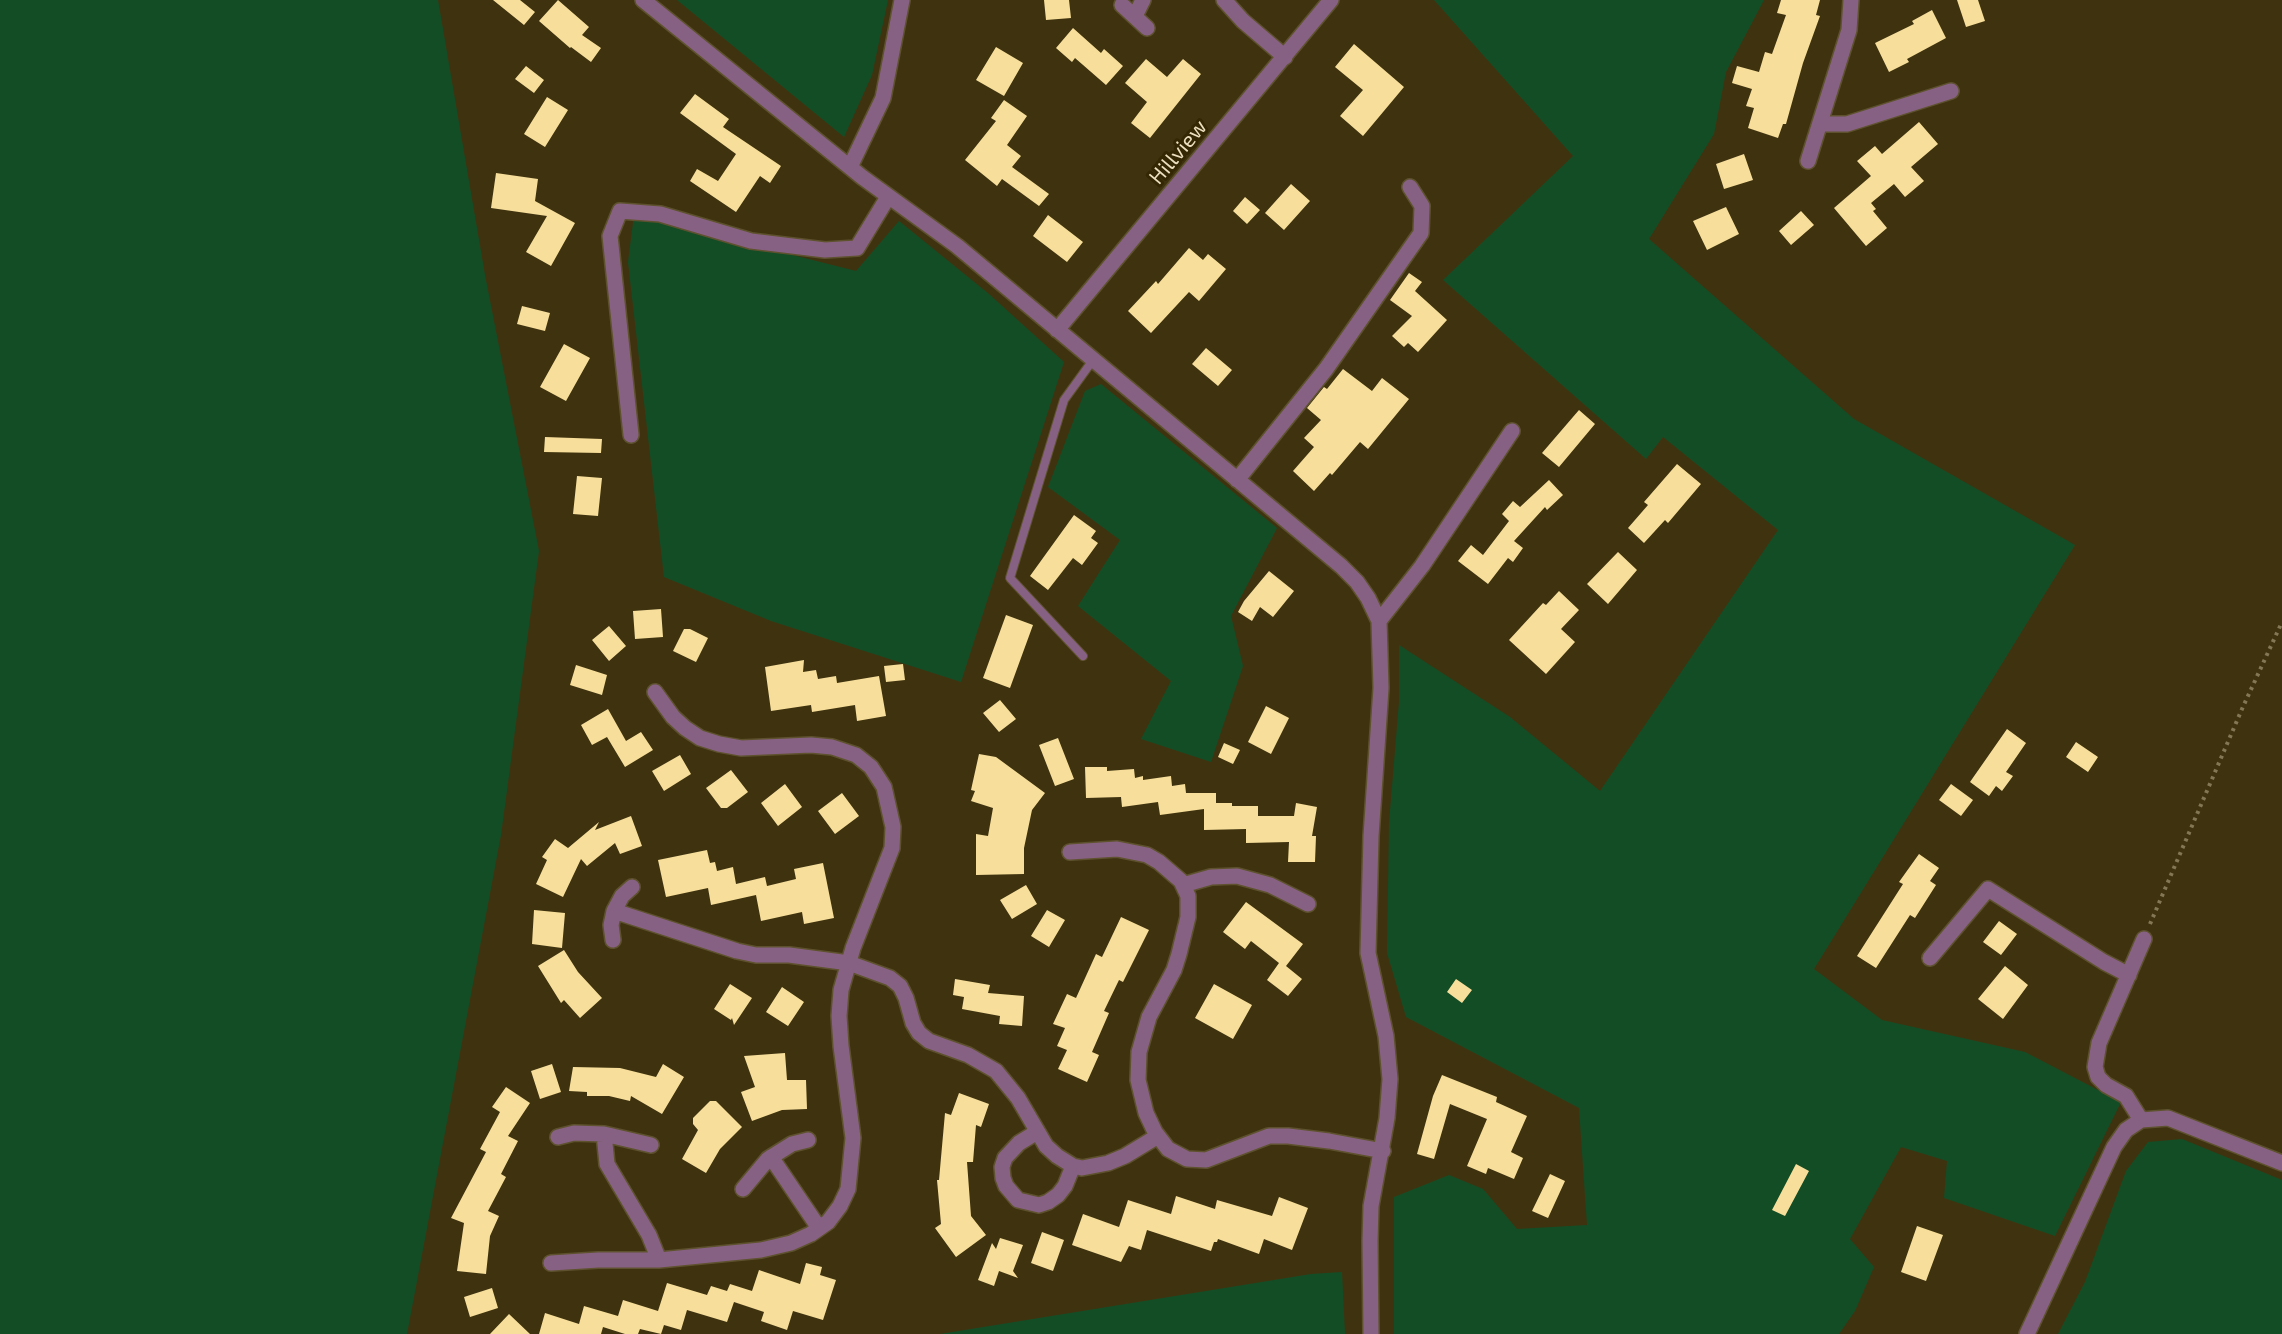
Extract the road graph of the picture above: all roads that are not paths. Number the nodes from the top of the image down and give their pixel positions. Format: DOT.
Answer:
graph roads {
  1 [pos="643,0"];
  2 [pos="902,0"];
  3 [pos="1143,0"];
  4 [pos="1224,0"];
  5 [pos="1331,0"];
  6 [pos="1851,0"];
  7 [pos="1122,4"];
  8 [pos="1135,16"];
  9 [pos="1146,28"];
  10 [pos="1285,57"];
  11 [pos="1951,92"];
  12 [pos="1822,122"];
  13 [pos="1808,161"];
  14 [pos="850,167"];
  15 [pos="1410,187"];
  16 [pos="888,197"];
  17 [pos="1057,330"];
  18 [pos="1093,360"];
  19 [pos="1512,431"];
  20 [pos="631,435"];
  21 [pos="1237,480"];
  22 [pos="1379,621"];
  23 [pos="1083,657"];
  24 [pos="655,692"];
  25 [pos="1070,852"];
  26 [pos="1183,885"];
  27 [pos="632,887"];
  28 [pos="1308,904"];
  29 [pos="614,911"];
  30 [pos="2144,939"];
  31 [pos="613,940"];
  32 [pos="1930,958"];
  33 [pos="849,963"];
  34 [pos="2129,975"];
  35 [pos="2141,1120"];
  36 [pos="1037,1132"];
  37 [pos="604,1134"];
  38 [pos="1158,1136"];
  39 [pos="558,1137"];
  40 [pos="808,1140"];
  41 [pos="651,1145"];
  42 [pos="1383,1152"];
  43 [pos="771,1157"];
  44 [pos="2282,1163"];
  45 [pos="1073,1166"];
  46 [pos="742,1189"];
  47 [pos="819,1228"];
  48 [pos="659,1260"];
  49 [pos="551,1263"];
  50 [pos="1371,1334"];
  51 [pos="2027,1334"];
  1 -- 14 [label="street"];
  2 -- 14 [label="street"];
  3 -- 8 [label="street"];
  4 -- 10 [label="street"];
  5 -- 10 [label="street, Hillview"];
  6 -- 12 [label="street"];
  7 -- 8 [label="street"];
  8 -- 9 [label="street"];
  10 -- 17 [label="street, Hillview"];
  11 -- 12 [label="street"];
  12 -- 13 [label="street"];
  14 -- 16 [label="street"];
  15 -- 21 [label="street"];
  16 -- 17 [label="street"];
  16 -- 20 [label="street"];
  17 -- 18 [label="street"];
  18 -- 21 [label="street"];
  18 -- 23 [label="lane"];
  19 -- 22 [label="street"];
  21 -- 22 [label="street"];
  22 -- 42 [label="street"];
  24 -- 33 [label="street"];
  25 -- 26 [label="street"];
  26 -- 28 [label="street"];
  26 -- 38 [label="street"];
  27 -- 29 [label="street"];
  29 -- 31 [label="street"];
  29 -- 33 [label="street"];
  30 -- 34 [label="street"];
  32 -- 34 [label="street"];
  33 -- 36 [label="street"];
  33 -- 47 [label="street"];
  34 -- 35 [label="street"];
  35 -- 44 [label="street"];
  35 -- 51 [label="street"];
  36 -- 45 [label="street"];
  36 -- 45 [label="street"];
  37 -- 39 [label="street"];
  37 -- 41 [label="street"];
  37 -- 48 [label="street"];
  38 -- 42 [label="street"];
  38 -- 45 [label="street"];
  40 -- 43 [label="street"];
  42 -- 50 [label="street"];
  43 -- 46 [label="street"];
  43 -- 47 [label="street"];
  47 -- 48 [label="street"];
  48 -- 49 [label="street"];
}
